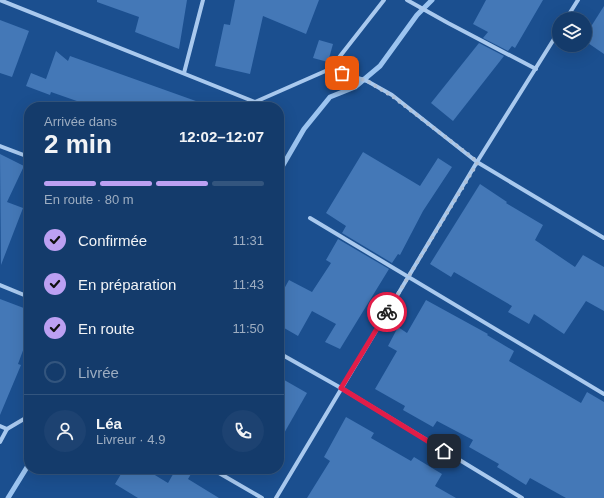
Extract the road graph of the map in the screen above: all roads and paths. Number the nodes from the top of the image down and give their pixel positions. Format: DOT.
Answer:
graph roads {
  1 [pos="0,0"];
  2 [pos="203,0"];
  3 [pos="384,0"];
  4 [pos="407,0"];
  5 [pos="578,0"];
  6 [pos="570,12"];
  7 [pos="552,43"];
  8 [pos="330,69"];
  9 [pos="536,69"];
  10 [pos="184,73"];
  11 [pos="255,102"];
  12 [pos="0,146"];
  13 [pos="24,156"];
  14 [pos="478,162"];
  15 [pos="310,218"];
  16 [pos="604,238"];
  17 [pos="408,277"];
  18 [pos="0,285"];
  19 [pos="24,295"];
  20 [pos="284,356"];
  21 [pos="341,388"];
  22 [pos="604,394"];
  23 [pos="24,419"];
  24 [pos="0,426"];
  25 [pos="7,428"];
  26 [pos="0,442"];
  27 [pos="221,474"];
  28 [pos="262,498"];
  29 [pos="276,498"];
  30 [pos="522,498"];
  1 -- 10 [label="street"];
  2 -- 10 [label="street"];
  3 -- 8 [label="street"];
  4 -- 9 [label="street"];
  5 -- 6 [label="street"];
  7 -- 9 [label="street"];
  8 -- 11 [label="street"];
  8 -- 14 [label="street"];
  9 -- 14 [label="street"];
  10 -- 11 [label="street"];
  12 -- 13 [label="street"];
  14 -- 16 [label="street"];
  14 -- 17 [label="street"];
  15 -- 17 [label="street"];
  17 -- 21 [label="street"];
  17 -- 22 [label="street"];
  18 -- 19 [label="street"];
  20 -- 21 [label="street"];
  21 -- 29 [label="street"];
  21 -- 30 [label="street"];
  23 -- 25 [label="street"];
  24 -- 25 [label="street"];
  25 -- 26 [label="street"];
  27 -- 28 [label="street"];
}
